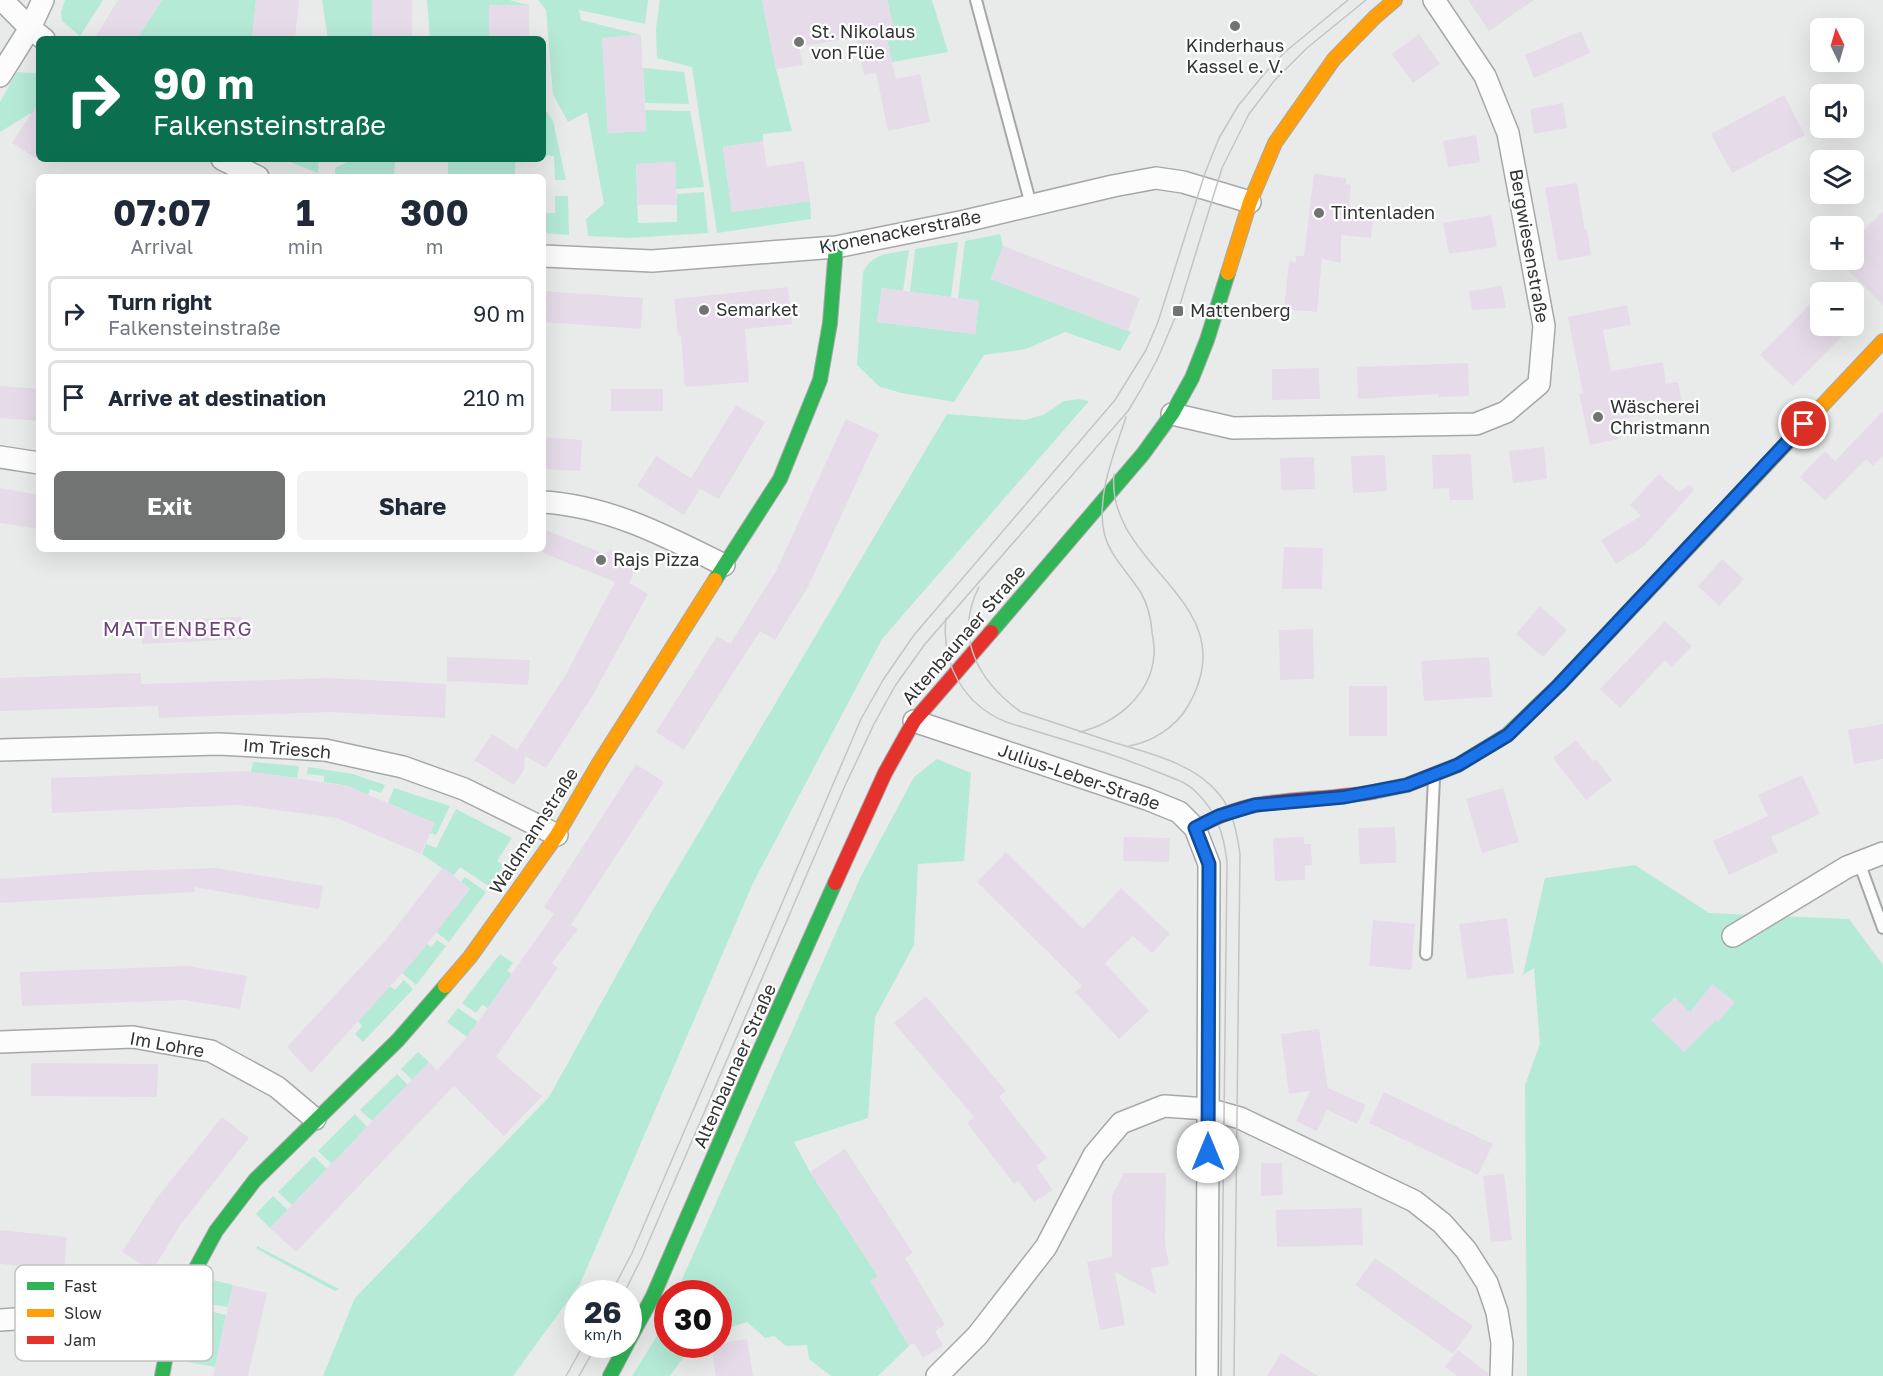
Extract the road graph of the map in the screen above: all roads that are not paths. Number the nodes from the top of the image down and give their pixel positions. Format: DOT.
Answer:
graph roads {
  1 [pos="2,0"];
  2 [pos="44,0"];
  3 [pos="976,0"];
  4 [pos="1395,0"];
  5 [pos="1434,0"];
  6 [pos="37,33"];
  7 [pos="0,76"];
  8 [pos="228,162"];
  9 [pos="252,174"];
  10 [pos="1250,202"];
  11 [pos="1031,205"];
  12 [pos="836,247"];
  13 [pos="546,256"];
  14 [pos="1883,341"];
  15 [pos="1172,414"];
  16 [pos="0,457"];
  17 [pos="36,463"];
  18 [pos="546,502"];
  19 [pos="724,565"];
  20 [pos="914,721"];
  21 [pos="0,750"];
  22 [pos="1434,775"];
  23 [pos="1195,828"];
  24 [pos="557,835"];
  25 [pos="1883,853"];
  26 [pos="1859,862"];
  27 [pos="1883,928"];
  28 [pos="1733,936"];
  29 [pos="1426,954"];
  30 [pos="0,1042"];
  31 [pos="1208,1108"];
  32 [pos="315,1119"];
  33 [pos="198,1265"];
  34 [pos="642,1317"];
  35 [pos="0,1320"];
  36 [pos="15,1320"];
  37 [pos="620,1358"];
  38 [pos="165,1361"];
  39 [pos="162,1376"];
  40 [pos="610,1376"];
  41 [pos="937,1376"];
  42 [pos="1207,1376"];
  43 [pos="1502,1376"];
  1 -- 6 [label="street"];
  2 -- 6 [label="street"];
  3 -- 11 [label="lane"];
  4 -- 10 [label="street, Altenbaunaer Straße"];
  5 -- 15 [label="street, Bergwiesenstraße"];
  6 -- 7 [label="street"];
  8 -- 9 [label="street"];
  10 -- 11 [label="street, Kronenackerstraße"];
  10 -- 15 [label="street, Altenbaunaer Straße"];
  11 -- 12 [label="street, Kronenackerstraße"];
  12 -- 13 [label="street, Kronenackerstraße"];
  12 -- 19 [label="street, Waldmannstraße"];
  14 -- 22 [label="street"];
  15 -- 20 [label="street, Altenbaunaer Straße"];
  16 -- 17 [label="street"];
  18 -- 19 [label="street"];
  19 -- 24 [label="street, Waldmannstraße"];
  20 -- 23 [label="street, Julius-Leber-Straße"];
  20 -- 34 [label="street, Altenbaunaer Straße"];
  21 -- 24 [label="street, Im Triesch"];
  22 -- 23 [label="street"];
  22 -- 29 [label="lane"];
  23 -- 31 [label="street, Julius-Leber-Straße"];
  24 -- 32 [label="street, Waldmannstraße"];
  25 -- 26 [label="street"];
  26 -- 27 [label="lane"];
  26 -- 28 [label="street"];
  30 -- 32 [label="street, Im Lohre"];
  31 -- 41 [label="street"];
  31 -- 42 [label="street, Julius-Leber-Straße"];
  31 -- 43 [label="street"];
  32 -- 33 [label="street, Waldmannstraße"];
  35 -- 36 [label="street"];
  37 -- 40 [label="street, Altenbaunaer Straße"];
  38 -- 39 [label="street, Waldmannstraße"];
}
